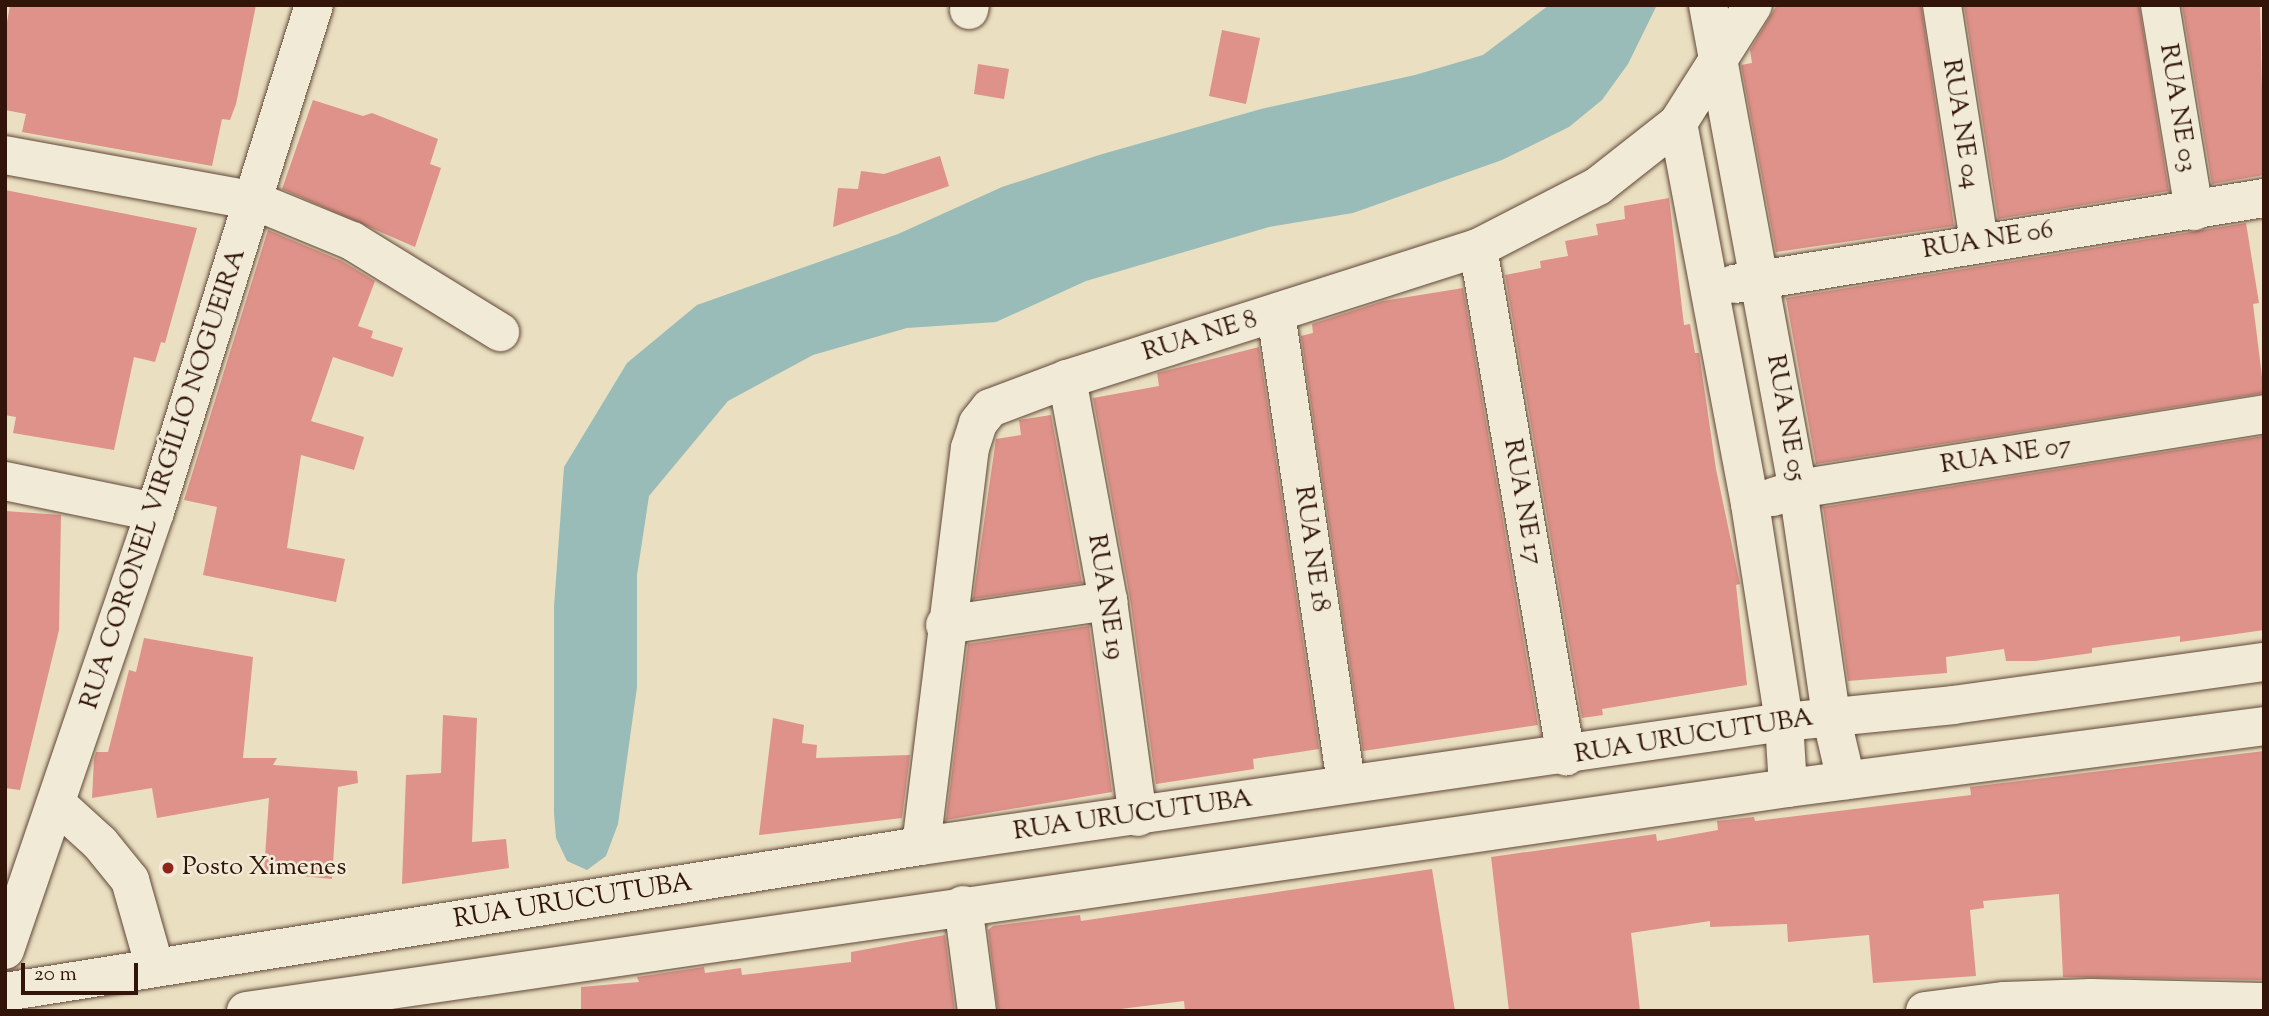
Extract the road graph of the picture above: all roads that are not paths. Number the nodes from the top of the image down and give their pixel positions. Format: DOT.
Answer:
graph roads {
  1 [pos="314,5"];
  2 [pos="1708,5"];
  3 [pos="1753,5"];
  4 [pos="1942,5"];
  5 [pos="2160,5"];
  6 [pos="1720,56"];
  7 [pos="1678,123"];
  8 [pos="5,155"];
  9 [pos="2264,198"];
  10 [pos="255,201"];
  11 [pos="2194,211"];
  12 [pos="1979,242"];
  13 [pos="1478,248"];
  14 [pos="1759,277"];
  15 [pos="1713,290"];
  16 [pos="1276,314"];
  17 [pos="500,332"];
  18 [pos="1067,379"];
  19 [pos="2264,414"];
  20 [pos="5,481"];
  21 [pos="1798,489"];
  22 [pos="1751,504"];
  23 [pos="155,512"];
  24 [pos="1108,601"];
  25 [pos="945,625"];
  26 [pos="2264,662"];
  27 [pos="1831,716"];
  28 [pos="1784,722"];
  29 [pos="2264,726"];
  30 [pos="1566,756"];
  31 [pos="1846,780"];
  32 [pos="1346,784"];
  33 [pos="1788,788"];
  34 [pos="56,803"];
  35 [pos="1138,817"];
  36 [pos="921,846"];
  37 [pos="963,905"];
  38 [pos="5,950"];
  39 [pos="155,968"];
  40 [pos="5,992"];
  41 [pos="374,1002"];
  42 [pos="2264,1002"];
  43 [pos="246,1011"];
  44 [pos="977,1011"];
  45 [pos="1925,1011"];
  1 -- 10 [label="street, RUA CORONEL VIRGÍLIO NOGUEIRA"];
  2 -- 6 [label="street, RUA NE 05"];
  3 -- 6 [label="street, RUA NE 8"];
  4 -- 12 [label="street, RUA NE 04"];
  5 -- 11 [label="street, RUA NE 03"];
  6 -- 7 [label="street, RUA NE 8"];
  6 -- 14 [label="street, RUA NE 05"];
  7 -- 13 [label="street, RUA NE 8"];
  7 -- 15 [label="street, RUA NE 05"];
  8 -- 10 [label="street"];
  9 -- 11 [label="street, RUA NE 06"];
  10 -- 17 [label="street"];
  10 -- 23 [label="street, RUA CORONEL VIRGÍLIO NOGUEIRA"];
  11 -- 12 [label="street, RUA NE 06"];
  12 -- 14 [label="street, RUA NE 06"];
  13 -- 16 [label="street, RUA NE 8"];
  13 -- 30 [label="street, RUA NE 17"];
  14 -- 15 [label="street, RUA NE 06"];
  14 -- 21 [label="street, RUA NE 05"];
  15 -- 22 [label="street, RUA NE 05"];
  16 -- 18 [label="street, RUA NE 8"];
  16 -- 32 [label="street, RUA NE 18"];
  18 -- 24 [label="street, RUA NE 19"];
  18 -- 25 [label="street, RUA NE 8"];
  19 -- 21 [label="street, RUA NE 07"];
  20 -- 23 [label="street"];
  21 -- 22 [label="street, RUA NE 07"];
  21 -- 27 [label="street, RUA NE 05"];
  22 -- 28 [label="street, RUA NE 05"];
  23 -- 34 [label="street, RUA CORONEL VIRGÍLIO NOGUEIRA"];
  24 -- 25 [label="street"];
  24 -- 35 [label="street, RUA NE 19"];
  25 -- 36 [label="street, RUA NE 8"];
  26 -- 27 [label="street, RUA URUCUTUBA"];
  27 -- 28 [label="street, RUA URUCUTUBA"];
  27 -- 31 [label="street, RUA NE 05"];
  28 -- 30 [label="street, RUA URUCUTUBA"];
  28 -- 33 [label="street, RUA NE 05"];
  29 -- 31 [label="street"];
  30 -- 32 [label="street, RUA URUCUTUBA"];
  31 -- 33 [label="street"];
  32 -- 35 [label="street, RUA URUCUTUBA"];
  33 -- 37 [label="street"];
  34 -- 38 [label="street, RUA CORONEL VIRGÍLIO NOGUEIRA"];
  34 -- 39 [label="street"];
  35 -- 36 [label="street, RUA URUCUTUBA"];
  36 -- 39 [label="street, RUA URUCUTUBA"];
  37 -- 41 [label="street"];
  37 -- 44 [label="street"];
  39 -- 40 [label="street, RUA URUCUTUBA"];
  41 -- 43 [label="street"];
  42 -- 45 [label="street"];
}
